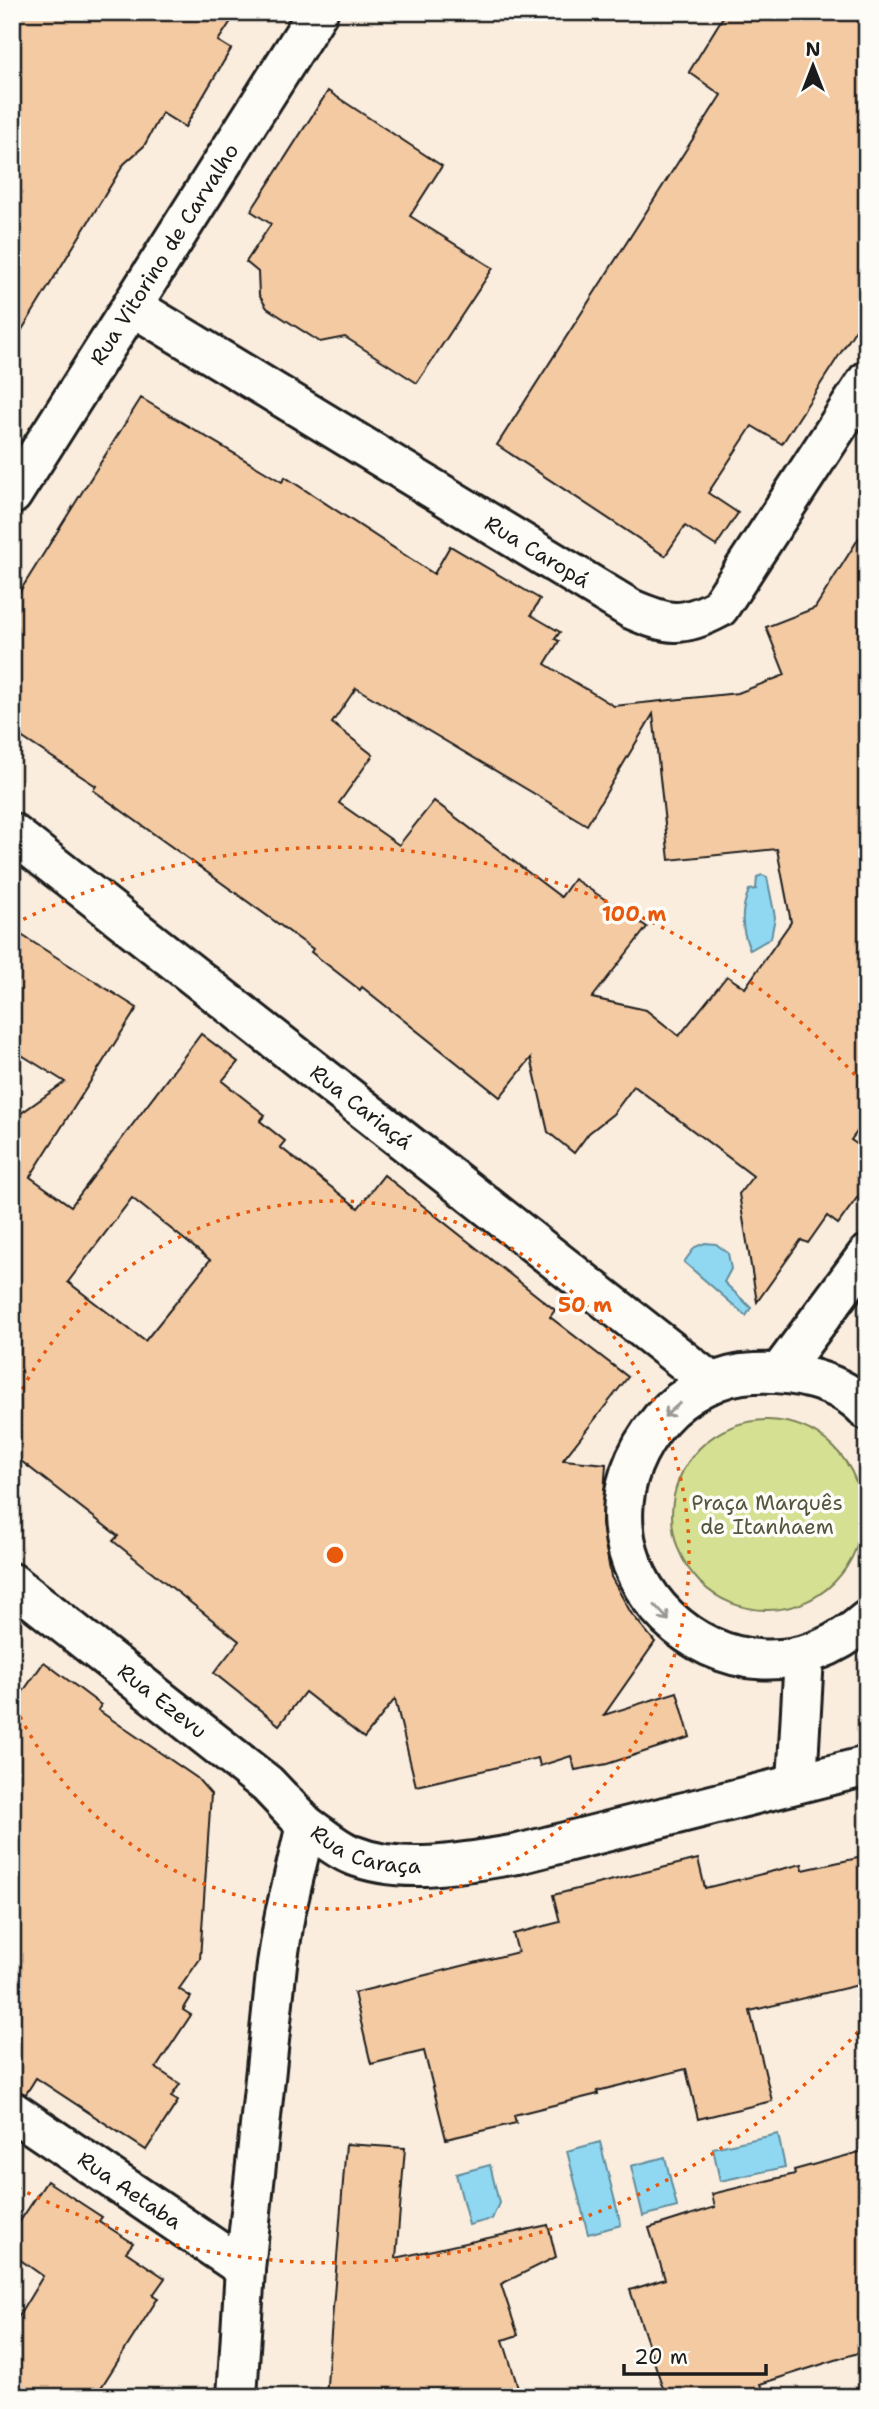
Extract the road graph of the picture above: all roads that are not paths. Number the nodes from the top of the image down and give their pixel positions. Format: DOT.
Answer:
graph roads {
  1 [pos="317,12"];
  2 [pos="132,306"];
  3 [pos="867,382"];
  4 [pos="12,495"];
  5 [pos="12,833"];
  6 [pos="867,1255"];
  7 [pos="780,1372"];
  8 [pos="712,1383"];
  9 [pos="867,1410"];
  10 [pos="12,1583"];
  11 [pos="867,1620"];
  12 [pos="804,1656"];
  13 [pos="867,1766"];
  14 [pos="797,1783"];
  15 [pos="306,1825"];
  16 [pos="12,2111"];
  17 [pos="245,2269"];
  18 [pos="236,2397"];
  1 -- 2 [label="street, Rua Vitorino de Carvalho"];
  2 -- 3 [label="street, Rua Caropá"];
  2 -- 4 [label="street, Rua Vitorino de Carvalho"];
  5 -- 8 [label="street, Rua Cariaçá"];
  6 -- 7 [label="street"];
  7 -- 8 [label="street"];
  7 -- 9 [label="street"];
  8 -- 12 [label="street, one-way"];
  10 -- 15 [label="street, Rua Ezevu"];
  11 -- 12 [label="street"];
  12 -- 14 [label="street"];
  13 -- 14 [label="street, Rua Caraça"];
  14 -- 15 [label="street, Rua Caraça"];
  15 -- 17 [label="street, Rua Caraça"];
  16 -- 17 [label="street, Rua Aetaba"];
  17 -- 18 [label="street, Rua Caraça"];
}
